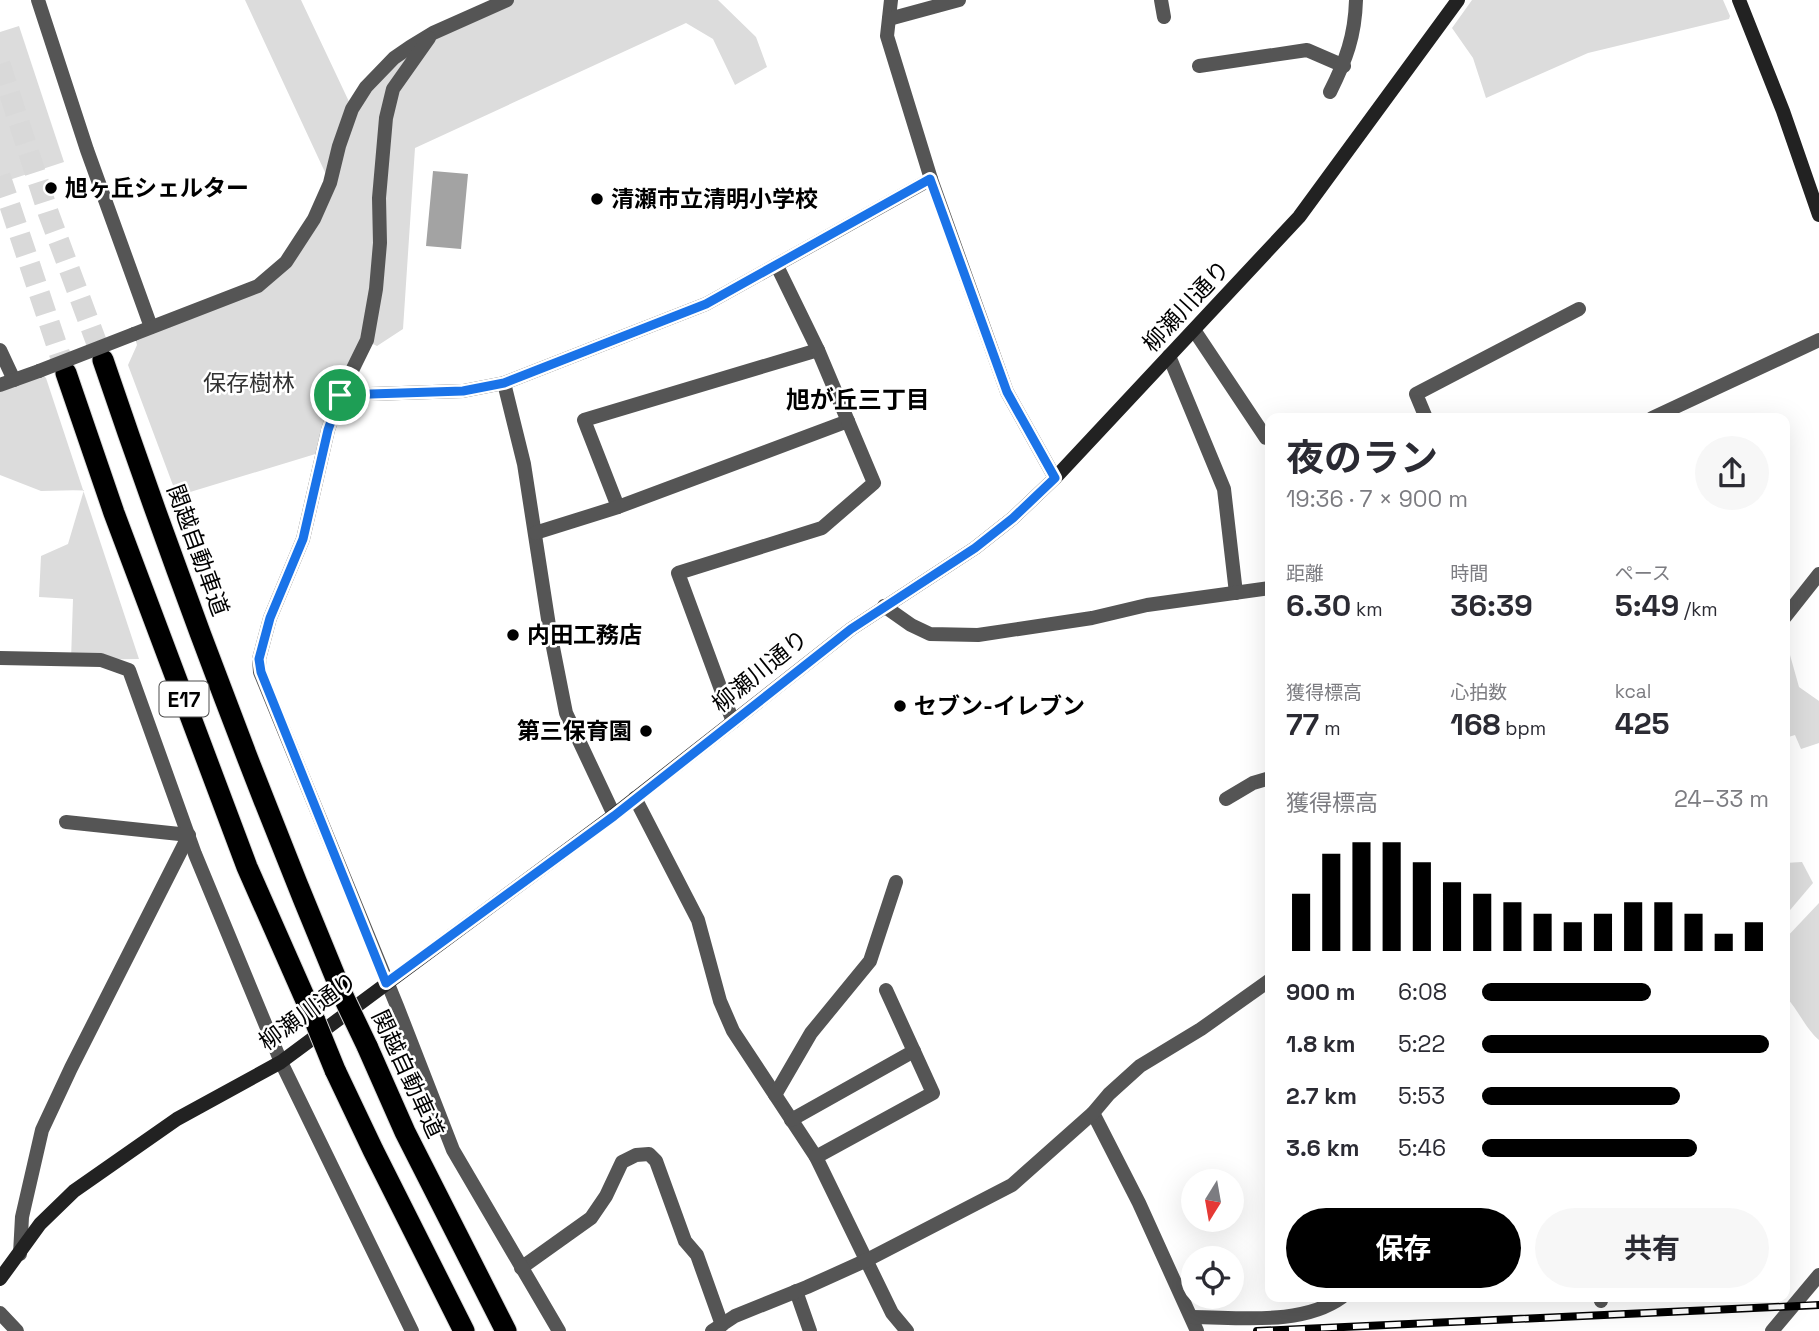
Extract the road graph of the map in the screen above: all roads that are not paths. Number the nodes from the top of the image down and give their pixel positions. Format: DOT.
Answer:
graph roads {
  1 [pos="38,0"];
  2 [pos="507,0"];
  3 [pos="891,0"];
  4 [pos="959,0"];
  5 [pos="1161,0"];
  6 [pos="1356,0"];
  7 [pos="1458,0"];
  8 [pos="1739,0"];
  9 [pos="1164,17"];
  10 [pos="889,19"];
  11 [pos="433,33"];
  12 [pos="1199,65"];
  13 [pos="1344,66"];
  14 [pos="1330,92"];
  15 [pos="930,179"];
  16 [pos="1819,215"];
  17 [pos="777,266"];
  18 [pos="1579,309"];
  19 [pos="151,327"];
  20 [pos="1194,330"];
  21 [pos="1819,340"];
  22 [pos="0,350"];
  23 [pos="818,350"];
  24 [pos="1169,356"];
  25 [pos="103,360"];
  26 [pos="66,373"];
  27 [pos="7,383"];
  28 [pos="504,383"];
  29 [pos="340,395"];
  30 [pos="1424,413"];
  31 [pos="1662,413"];
  32 [pos="848,421"];
  33 [pos="1265,436"];
  34 [pos="1055,478"];
  35 [pos="618,507"];
  36 [pos="535,533"];
  37 [pos="1819,574"];
  38 [pos="1265,589"];
  39 [pos="1236,593"];
  40 [pos="884,607"];
  41 [pos="1790,611"];
  42 [pos="0,658"];
  43 [pos="733,722"];
  44 [pos="1265,779"];
  45 [pos="635,798"];
  46 [pos="1226,799"];
  47 [pos="614,816"];
  48 [pos="66,822"];
  49 [pos="189,835"];
  50 [pos="896,882"];
  51 [pos="386,983"];
  52 [pos="1265,984"];
  53 [pos="886,990"];
  54 [pos="914,1051"];
  55 [pos="281,1062"];
  56 [pos="775,1095"];
  57 [pos="1093,1113"];
  58 [pos="791,1120"];
  59 [pos="816,1157"];
  60 [pos="20,1254"];
  61 [pos="867,1260"];
  62 [pos="521,1268"];
  63 [pos="1819,1275"];
  64 [pos="0,1279"];
  65 [pos="796,1291"];
  66 [pos="1333,1302"];
  67 [pos="0,1313"];
  68 [pos="1195,1324"];
  69 [pos="717,1328"];
  70 [pos="17,1331"];
  71 [pos="412,1331"];
  72 [pos="464,1331"];
  73 [pos="506,1331"];
  74 [pos="559,1331"];
  75 [pos="810,1331"];
  76 [pos="908,1331"];
  77 [pos="1772,1331"];
  1 -- 19 [label="street"];
  2 -- 11 [label="street"];
  3 -- 10 [label="street"];
  4 -- 10 [label="street"];
  5 -- 9 [label="street"];
  6 -- 13 [label="street"];
  7 -- 20 [label="street, 柳瀬川通り"];
  8 -- 16 [label="street"];
  10 -- 15 [label="street"];
  11 -- 19 [label="street"];
  11 -- 29 [label="street"];
  12 -- 13 [label="street"];
  13 -- 14 [label="street"];
  15 -- 17 [label="street"];
  15 -- 34 [label="street"];
  17 -- 23 [label="street"];
  17 -- 28 [label="street"];
  18 -- 30 [label="street"];
  19 -- 27 [label="street, bridge"];
  20 -- 24 [label="street, 柳瀬川通り"];
  20 -- 33 [label="street"];
  21 -- 31 [label="street"];
  22 -- 27 [label="street"];
  23 -- 32 [label="street"];
  23 -- 35 [label="street"];
  24 -- 34 [label="street, 柳瀬川通り"];
  24 -- 39 [label="street"];
  25 -- 73 [label="highway, 関越自動車道 / E17, bridge"];
  26 -- 72 [label="highway, E17, bridge"];
  28 -- 29 [label="street"];
  28 -- 36 [label="street"];
  29 -- 51 [label="street"];
  32 -- 35 [label="street"];
  32 -- 43 [label="street"];
  34 -- 40 [label="street, 柳瀬川通り"];
  35 -- 36 [label="street"];
  36 -- 47 [label="street"];
  37 -- 41 [label="street"];
  38 -- 39 [label="street"];
  39 -- 40 [label="street"];
  40 -- 43 [label="street, 柳瀬川通り"];
  42 -- 49 [label="street"];
  43 -- 45 [label="street, 柳瀬川通り"];
  44 -- 46 [label="street"];
  45 -- 47 [label="street, 柳瀬川通り"];
  45 -- 56 [label="street"];
  47 -- 51 [label="street, 柳瀬川通り"];
  48 -- 49 [label="street"];
  49 -- 55 [label="street"];
  49 -- 60 [label="street"];
  50 -- 56 [label="street"];
  51 -- 55 [label="street, 柳瀬川通り"];
  51 -- 62 [label="street"];
  52 -- 57 [label="street"];
  53 -- 54 [label="street"];
  54 -- 58 [label="street"];
  54 -- 59 [label="street"];
  55 -- 60 [label="street, 柳瀬川通り"];
  55 -- 71 [label="street"];
  56 -- 58 [label="street"];
  57 -- 61 [label="street"];
  57 -- 68 [label="street"];
  58 -- 59 [label="street"];
  59 -- 61 [label="street"];
  60 -- 64 [label="street, 柳瀬川通り"];
  61 -- 65 [label="street"];
  61 -- 76 [label="street"];
  62 -- 69 [label="street"];
  62 -- 74 [label="street"];
  63 -- 77 [label="street"];
  65 -- 69 [label="street"];
  65 -- 75 [label="street"];
  66 -- 68 [label="street"];
  67 -- 70 [label="street"];
}
